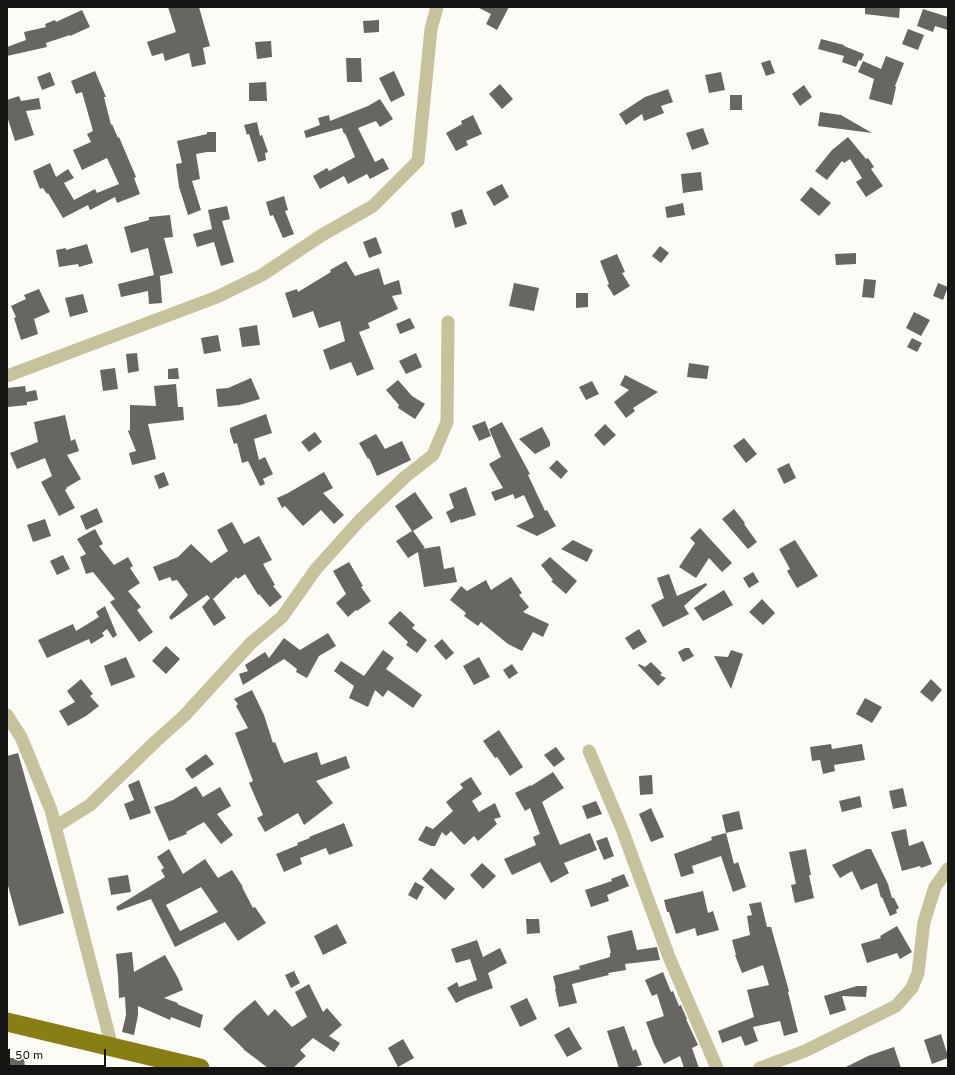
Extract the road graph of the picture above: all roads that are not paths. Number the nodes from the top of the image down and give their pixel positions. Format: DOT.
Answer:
graph roads {
  1 [pos="438,7"];
  2 [pos="448,322"];
  3 [pos="7,376"];
  4 [pos="7,715"];
  5 [pos="589,751"];
  6 [pos="56,827"];
  7 [pos="948,869"];
  8 [pos="7,1022"];
  9 [pos="112,1047"];
  10 [pos="200,1068"];
  11 [pos="717,1068"];
  12 [pos="760,1068"];
  1 -- 3 [label="street"];
  2 -- 6 [label="street"];
  4 -- 6 [label="street"];
  5 -- 11 [label="street"];
  6 -- 9 [label="street"];
  7 -- 12 [label="street"];
  8 -- 9 [label="highway"];
  9 -- 10 [label="highway"];
}
